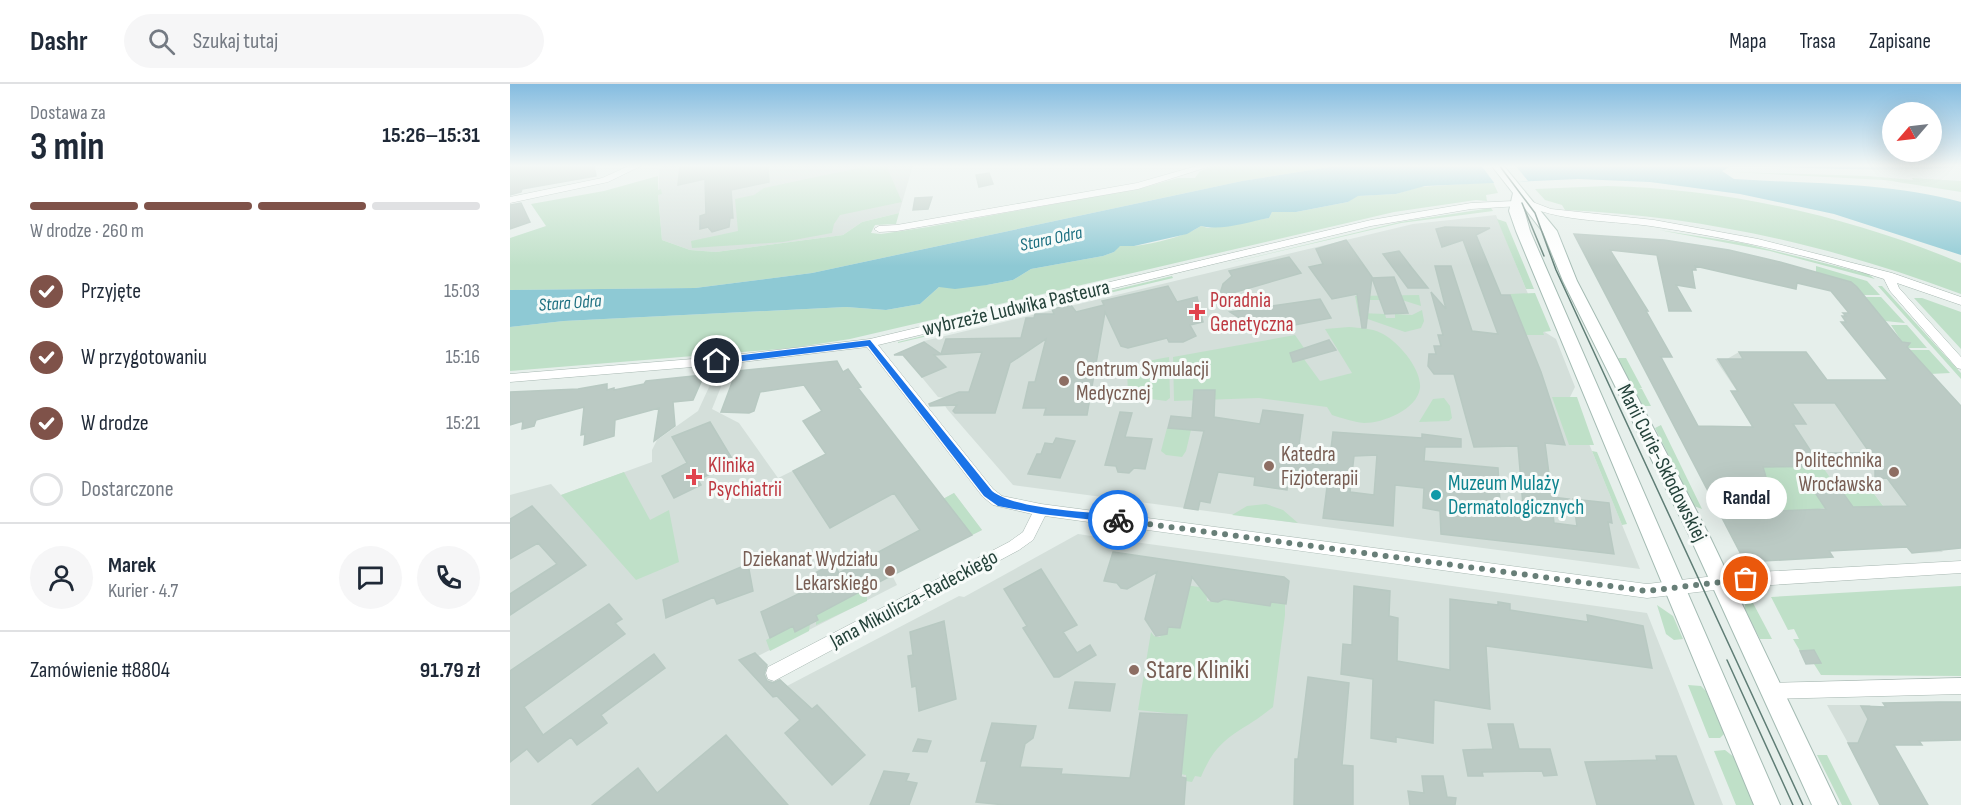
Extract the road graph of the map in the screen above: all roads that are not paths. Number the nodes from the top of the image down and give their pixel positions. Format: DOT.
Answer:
graph roads {
  1 [pos="1065,199"];
  2 [pos="1502,199"];
  3 [pos="1519,199"];
  4 [pos="1522,199"];
  5 [pos="1525,199"];
  6 [pos="1601,218"];
  7 [pos="1548,226"];
  8 [pos="879,229"];
  9 [pos="1888,275"];
  10 [pos="1961,301"];
  11 [pos="870,343"];
  12 [pos="1961,365"];
  13 [pos="510,378"];
  14 [pos="1041,510"];
  15 [pos="1961,567"];
  16 [pos="1720,582"];
  17 [pos="1675,589"];
  18 [pos="774,673"];
  19 [pos="1961,686"];
  20 [pos="1771,691"];
  21 [pos="1767,805"];
  22 [pos="1825,805"];
  1 -- 8 [label="street"];
  2 -- 11 [label="street, wybrzeże Ludwika Pasteura"];
  3 -- 17 [label="main road, Marii Curie-Skłodowskiej"];
  4 -- 7 [label="main road, Marii Curie-Skłodowskiej"];
  5 -- 6 [label="street"];
  6 -- 7 [label="street"];
  6 -- 9 [label="street"];
  7 -- 16 [label="main road, Marii Curie-Skłodowskiej"];
  9 -- 10 [label="street"];
  9 -- 12 [label="street"];
  11 -- 13 [label="street, wybrzeże Ludwika Pasteura"];
  11 -- 14 [label="street"];
  14 -- 17 [label="street"];
  14 -- 18 [label="street, Jana Mikulicza-Radeckiego"];
  15 -- 16 [label="street"];
  16 -- 17 [label="street"];
  16 -- 20 [label="main road, Marii Curie-Skłodowskiej"];
  17 -- 21 [label="main road, Marii Curie-Skłodowskiej"];
  19 -- 20 [label="street"];
  20 -- 22 [label="main road, Marii Curie-Skłodowskiej"];
}
